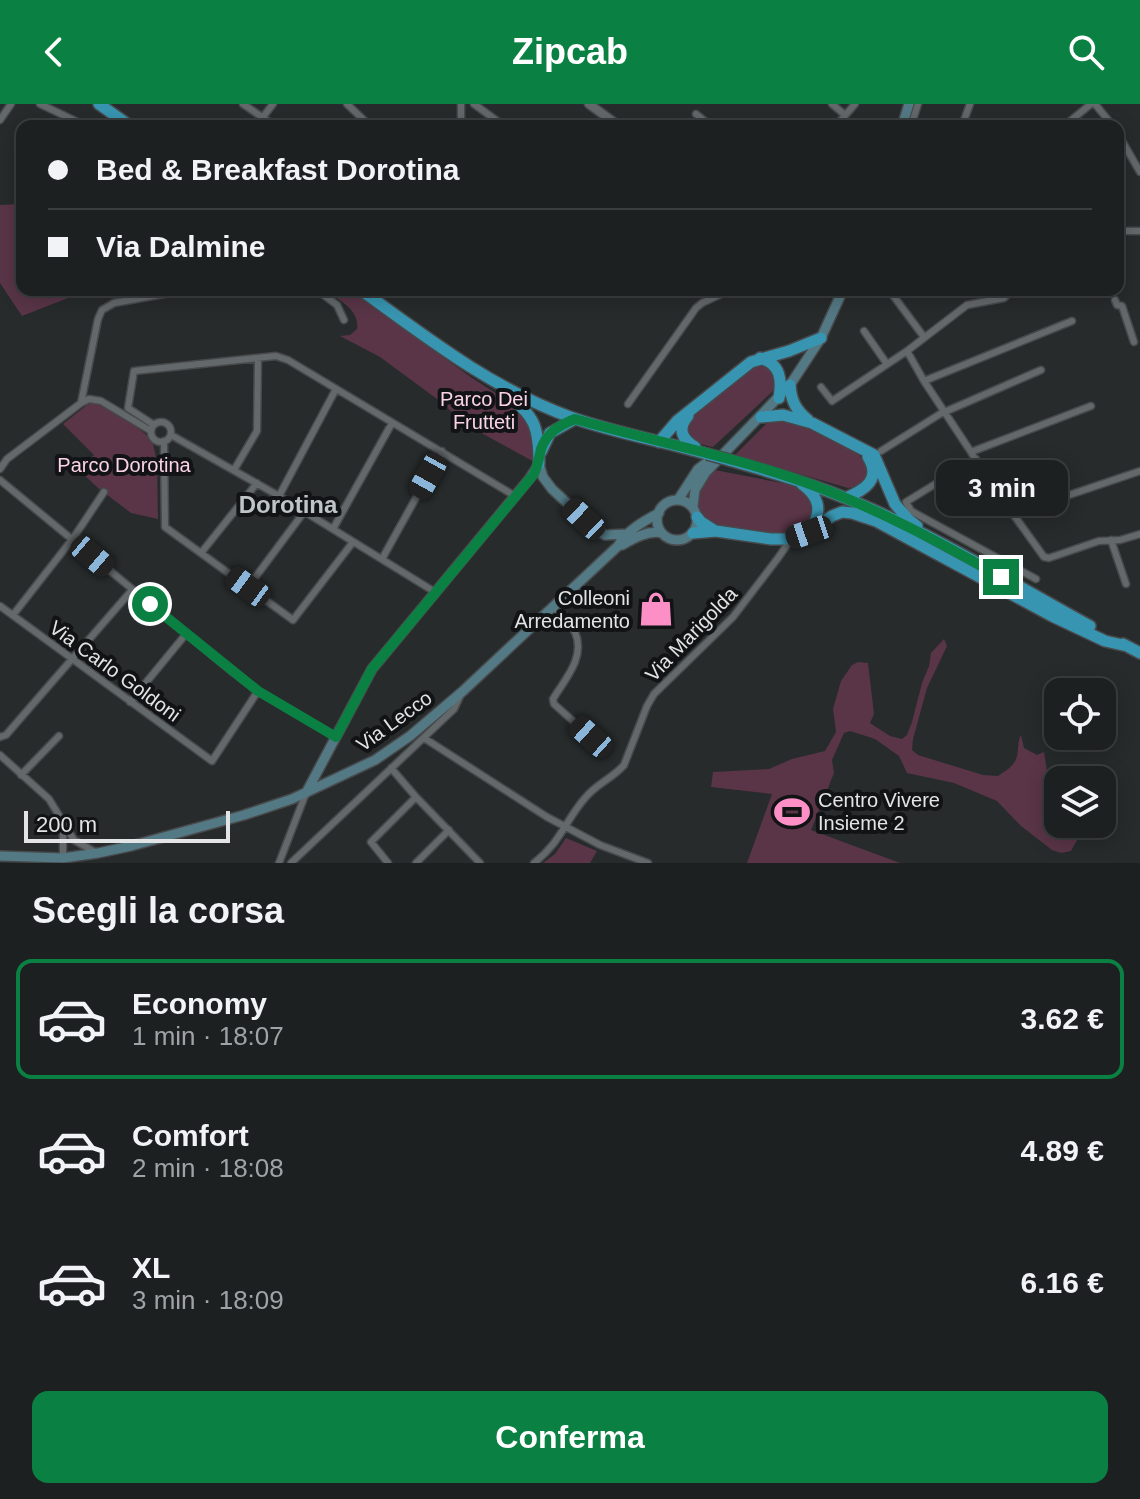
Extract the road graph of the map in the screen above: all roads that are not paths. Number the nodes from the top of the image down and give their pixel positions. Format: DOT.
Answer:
graph roads {
  1 [pos="11,104"];
  2 [pos="40,104"];
  3 [pos="99,104"];
  4 [pos="243,104"];
  5 [pos="273,104"];
  6 [pos="347,104"];
  7 [pos="474,104"];
  8 [pos="589,104"];
  9 [pos="832,104"];
  10 [pos="855,104"];
  11 [pos="1093,104"];
  12 [pos="696,114"];
  13 [pos="845,115"];
  14 [pos="263,117"];
  15 [pos="0,120"];
  16 [pos="73,120"];
  17 [pos="122,120"];
  18 [pos="267,120"];
  19 [pos="364,120"];
  20 [pos="496,120"];
  21 [pos="611,120"];
  22 [pos="704,120"];
  23 [pos="841,120"];
  24 [pos="1072,120"];
  25 [pos="1108,120"];
  26 [pos="1124,144"];
  27 [pos="1140,172"];
  28 [pos="153,296"];
  29 [pos="325,296"];
  30 [pos="369,296"];
  31 [pos="717,296"];
  32 [pos="840,296"];
  33 [pos="893,296"];
  34 [pos="1006,296"];
  35 [pos="1115,300"];
  36 [pos="393,313"];
  37 [pos="344,320"];
  38 [pos="1072,321"];
  39 [pos="864,331"];
  40 [pos="924,337"];
  41 [pos="821,338"];
  42 [pos="1134,342"];
  43 [pos="907,351"];
  44 [pos="258,358"];
  45 [pos="760,358"];
  46 [pos="887,364"];
  47 [pos="1041,370"];
  48 [pos="924,381"];
  49 [pos="790,385"];
  50 [pos="821,387"];
  51 [pos="336,389"];
  52 [pos="779,398"];
  53 [pos="81,403"];
  54 [pos="628,404"];
  55 [pos="697,406"];
  56 [pos="1091,406"];
  57 [pos="945,411"];
  58 [pos="761,417"];
  59 [pos="575,419"];
  60 [pos="392,423"];
  61 [pos="812,423"];
  62 [pos="153,428"];
  63 [pos="171,435"];
  64 [pos="164,441"];
  65 [pos="735,441"];
  66 [pos="659,442"];
  67 [pos="859,448"];
  68 [pos="442,451"];
  69 [pos="881,451"];
  70 [pos="971,452"];
  71 [pos="704,453"];
  72 [pos="976,459"];
  73 [pos="539,464"];
  74 [pos="0,469"];
  75 [pos="234,470"];
  76 [pos="1140,471"];
  77 [pos="795,479"];
  78 [pos="0,480"];
  79 [pos="257,483"];
  80 [pos="104,492"];
  81 [pos="279,496"];
  82 [pos="515,496"];
  83 [pos="846,498"];
  84 [pos="678,500"];
  85 [pos="817,501"];
  86 [pos="304,512"];
  87 [pos="695,512"];
  88 [pos="659,513"];
  89 [pos="837,513"];
  90 [pos="1013,514"];
  91 [pos="333,529"];
  92 [pos="716,531"];
  93 [pos="809,532"];
  94 [pos="662,533"];
  95 [pos="693,533"];
  96 [pos="627,534"];
  97 [pos="1140,534"];
  98 [pos="72,539"];
  99 [pos="788,539"];
  100 [pos="1111,540"];
  101 [pos="353,542"];
  102 [pos="618,546"];
  103 [pos="950,549"];
  104 [pos="201,553"];
  105 [pos="382,559"];
  106 [pos="1036,579"];
  107 [pos="1126,584"];
  108 [pos="248,587"];
  109 [pos="132,590"];
  110 [pos="435,592"];
  111 [pos="0,606"];
  112 [pos="553,607"];
  113 [pos="13,615"];
  114 [pos="186,634"];
  115 [pos="1127,646"];
  116 [pos="1140,653"];
  117 [pos="74,659"];
  118 [pos="258,691"];
  119 [pos="463,691"];
  120 [pos="130,702"];
  121 [pos="59,736"];
  122 [pos="0,737"];
  123 [pos="336,737"];
  124 [pos="591,737"];
  125 [pos="424,738"];
  126 [pos="0,755"];
  127 [pos="391,768"];
  128 [pos="21,775"];
  129 [pos="306,793"];
  130 [pos="416,797"];
  131 [pos="63,824"];
  132 [pos="566,827"];
  133 [pos="449,830"];
  134 [pos="284,851"];
  135 [pos="98,853"];
  136 [pos="0,856"];
  137 [pos="297,856"];
  138 [pos="63,858"];
  139 [pos="279,863"];
  140 [pos="291,863"];
  141 [pos="303,863"];
  142 [pos="388,863"];
  143 [pos="416,863"];
  144 [pos="480,863"];
  145 [pos="534,863"];
  146 [pos="648,863"];
  1 -- 15 [label="street"];
  2 -- 16 [label="street"];
  3 -- 17 [label="highway"];
  4 -- 14 [label="street"];
  5 -- 14 [label="street"];
  6 -- 19 [label="street"];
  7 -- 20 [label="street"];
  8 -- 21 [label="street"];
  9 -- 13 [label="street"];
  10 -- 13 [label="street"];
  11 -- 24 [label="street"];
  11 -- 25 [label="street"];
  12 -- 22 [label="street"];
  13 -- 23 [label="street"];
  14 -- 18 [label="street"];
  26 -- 27 [label="street"];
  28 -- 53 [label="street"];
  29 -- 37 [label="street"];
  30 -- 36 [label="highway"];
  31 -- 54 [label="street"];
  32 -- 41 [label="main road"];
  33 -- 40 [label="street"];
  34 -- 40 [label="street"];
  35 -- 42 [label="street"];
  36 -- 59 [label="highway"];
  36 -- 73 [label="highway"];
  38 -- 48 [label="street"];
  39 -- 46 [label="street"];
  40 -- 43 [label="street"];
  41 -- 45 [label="highway"];
  41 -- 49 [label="main road"];
  43 -- 46 [label="street"];
  43 -- 48 [label="street"];
  44 -- 51 [label="street"];
  44 -- 62 [label="street"];
  44 -- 75 [label="street"];
  45 -- 52 [label="highway"];
  45 -- 55 [label="highway"];
  46 -- 50 [label="street"];
  47 -- 57 [label="street"];
  48 -- 57 [label="street"];
  49 -- 52 [label="main road"];
  49 -- 61 [label="highway"];
  51 -- 60 [label="street"];
  51 -- 81 [label="street"];
  52 -- 58 [label="main road"];
  53 -- 62 [label="street"];
  53 -- 74 [label="street"];
  55 -- 66 [label="highway"];
  55 -- 71 [label="highway"];
  56 -- 70 [label="street"];
  57 -- 69 [label="street"];
  57 -- 70 [label="street"];
  58 -- 61 [label="highway"];
  58 -- 65 [label="main road"];
  59 -- 66 [label="highway"];
  59 -- 73 [label="highway"];
  60 -- 68 [label="street"];
  60 -- 91 [label="street"];
  61 -- 67 [label="highway"];
  62 -- 63 [label="street"];
  62 -- 64 [label="street"];
  63 -- 64 [label="street"];
  63 -- 75 [label="street"];
  64 -- 104 [label="street"];
  65 -- 84 [label="main road"];
  65 -- 87 [label="main road"];
  66 -- 71 [label="highway"];
  67 -- 83 [label="highway"];
  67 -- 103 [label="highway"];
  68 -- 82 [label="street"];
  68 -- 105 [label="street"];
  70 -- 72 [label="street"];
  71 -- 77 [label="highway, bridge"];
  72 -- 90 [label="street"];
  72 -- 106 [label="street"];
  73 -- 82 [label="main road"];
  73 -- 96 [label="main road"];
  75 -- 79 [label="street"];
  76 -- 90 [label="street"];
  77 -- 83 [label="highway"];
  77 -- 85 [label="highway"];
  78 -- 98 [label="street"];
  79 -- 81 [label="street"];
  79 -- 104 [label="street"];
  80 -- 98 [label="street"];
  81 -- 86 [label="street"];
  82 -- 110 [label="main road"];
  83 -- 103 [label="highway"];
  84 -- 87 [label="main road"];
  84 -- 88 [label="main road"];
  85 -- 89 [label="highway"];
  85 -- 93 [label="highway"];
  86 -- 91 [label="street"];
  86 -- 108 [label="street"];
  87 -- 92 [label="highway"];
  87 -- 95 [label="main road"];
  88 -- 94 [label="main road"];
  88 -- 96 [label="main road, Via Lecco"];
  89 -- 93 [label="highway"];
  89 -- 115 [label="highway"];
  90 -- 100 [label="street"];
  91 -- 101 [label="street"];
  92 -- 95 [label="highway"];
  92 -- 99 [label="highway"];
  93 -- 99 [label="highway"];
  94 -- 95 [label="main road"];
  94 -- 102 [label="main road, Via Lecco"];
  96 -- 102 [label="main road, Via Lecco"];
  97 -- 100 [label="street"];
  98 -- 109 [label="street"];
  98 -- 113 [label="street"];
  99 -- 132 [label="street, Via Marigolda"];
  100 -- 107 [label="street"];
  101 -- 105 [label="street"];
  101 -- 108 [label="street"];
  102 -- 112 [label="main road, Via Lecco"];
  103 -- 115 [label="highway"];
  104 -- 108 [label="street"];
  105 -- 110 [label="street"];
  109 -- 114 [label="street"];
  109 -- 117 [label="street"];
  110 -- 123 [label="main road"];
  111 -- 113 [label="street, Via Carlo Goldoni"];
  112 -- 119 [label="main road, Via Lecco"];
  112 -- 124 [label="street"];
  113 -- 117 [label="street, Via Carlo Goldoni"];
  114 -- 118 [label="street"];
  114 -- 120 [label="street"];
  115 -- 116 [label="highway"];
  117 -- 120 [label="street, Via Carlo Goldoni"];
  117 -- 122 [label="street"];
  118 -- 120 [label="street, Via Carlo Goldoni"];
  118 -- 123 [label="street"];
  119 -- 125 [label="street"];
  119 -- 129 [label="main road, Via Lecco"];
  121 -- 128 [label="street"];
  123 -- 129 [label="main road"];
  125 -- 127 [label="street"];
  125 -- 132 [label="street"];
  126 -- 128 [label="street"];
  127 -- 130 [label="street"];
  127 -- 137 [label="street"];
  128 -- 131 [label="street"];
  129 -- 134 [label="street"];
  129 -- 135 [label="main road, Via Lecco"];
  130 -- 133 [label="street"];
  130 -- 142 [label="street"];
  131 -- 135 [label="street"];
  131 -- 138 [label="street"];
  132 -- 145 [label="street, Via Marigolda"];
  132 -- 146 [label="street"];
  133 -- 143 [label="street"];
  133 -- 144 [label="street"];
  134 -- 137 [label="street"];
  134 -- 139 [label="street"];
  135 -- 138 [label="main road, Via Lecco"];
  136 -- 138 [label="main road, Via Lecco"];
  137 -- 140 [label="street"];
  137 -- 141 [label="street"];
}
